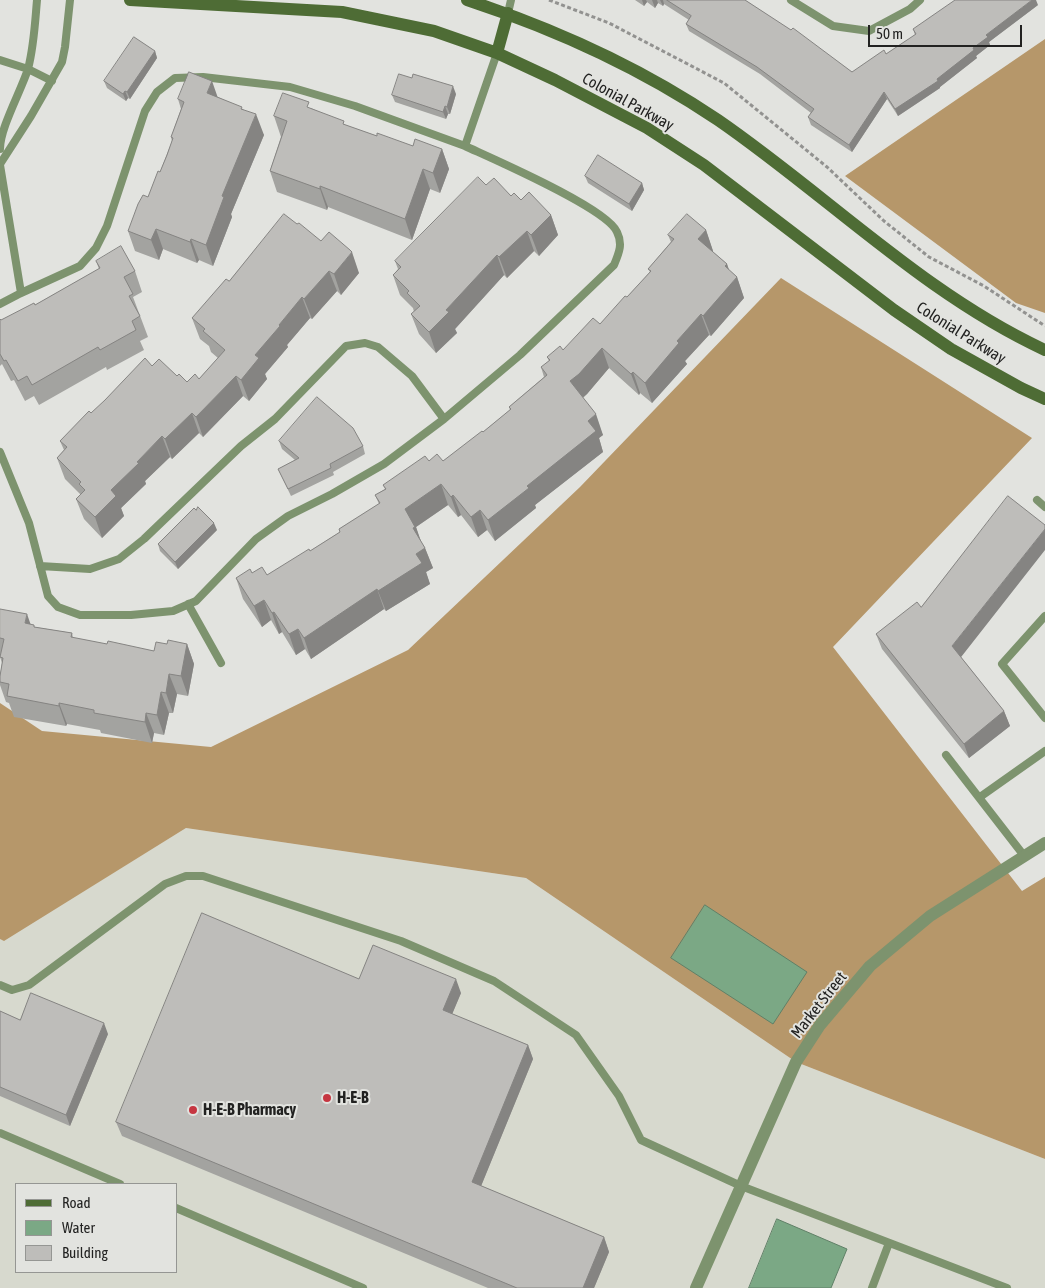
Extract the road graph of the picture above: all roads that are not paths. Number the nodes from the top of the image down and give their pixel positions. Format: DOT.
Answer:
graph roads {
  1 [pos="37,0"];
  2 [pos="70,0"];
  3 [pos="130,0"];
  4 [pos="467,0"];
  5 [pos="511,0"];
  6 [pos="791,0"];
  7 [pos="920,0"];
  8 [pos="508,14"];
  9 [pos="497,53"];
  10 [pos="0,60"];
  11 [pos="28,69"];
  12 [pos="52,81"];
  13 [pos="466,146"];
  14 [pos="0,149"];
  15 [pos="0,164"];
  16 [pos="21,293"];
  17 [pos="0,304"];
  18 [pos="1045,350"];
  19 [pos="1045,399"];
  20 [pos="444,419"];
  21 [pos="0,452"];
  22 [pos="1037,500"];
  23 [pos="1045,507"];
  24 [pos="40,566"];
  25 [pos="188,604"];
  26 [pos="1044,617"];
  27 [pos="221,663"];
  28 [pos="1045,718"];
  29 [pos="1045,751"];
  30 [pos="946,755"];
  31 [pos="980,797"];
  32 [pos="1045,842"];
  33 [pos="1025,856"];
  34 [pos="0,984"];
  35 [pos="0,1133"];
  36 [pos="118,1183"];
  37 [pos="741,1186"];
  38 [pos="178,1209"];
  39 [pos="889,1243"];
  40 [pos="363,1288"];
  41 [pos="696,1288"];
  42 [pos="872,1288"];
  43 [pos="1007,1288"];
  1 -- 11 [label="lane"];
  2 -- 12 [label="lane"];
  3 -- 9 [label="street, Colonial Parkway"];
  4 -- 8 [label="street, Colonial Parkway"];
  5 -- 8 [label="lane"];
  6 -- 7 [label="lane"];
  8 -- 9 [label="street"];
  8 -- 18 [label="street, Colonial Parkway"];
  9 -- 13 [label="lane"];
  9 -- 19 [label="street, Colonial Parkway"];
  10 -- 11 [label="lane"];
  11 -- 12 [label="lane"];
  11 -- 14 [label="lane"];
  12 -- 15 [label="lane"];
  13 -- 16 [label="lane"];
  13 -- 20 [label="lane"];
  15 -- 16 [label="lane"];
  16 -- 17 [label="lane"];
  20 -- 24 [label="lane"];
  20 -- 25 [label="lane"];
  21 -- 24 [label="lane"];
  22 -- 23 [label="lane"];
  24 -- 25 [label="lane"];
  25 -- 27 [label="lane"];
  26 -- 28 [label="lane"];
  29 -- 31 [label="lane"];
  30 -- 31 [label="lane"];
  31 -- 33 [label="lane"];
  32 -- 33 [label="street, Market Street"];
  33 -- 37 [label="street, Market Street"];
  34 -- 37 [label="lane"];
  35 -- 36 [label="lane"];
  37 -- 39 [label="lane"];
  37 -- 41 [label="street, Market Street"];
  38 -- 40 [label="lane"];
  39 -- 42 [label="lane"];
  39 -- 43 [label="lane"];
}
